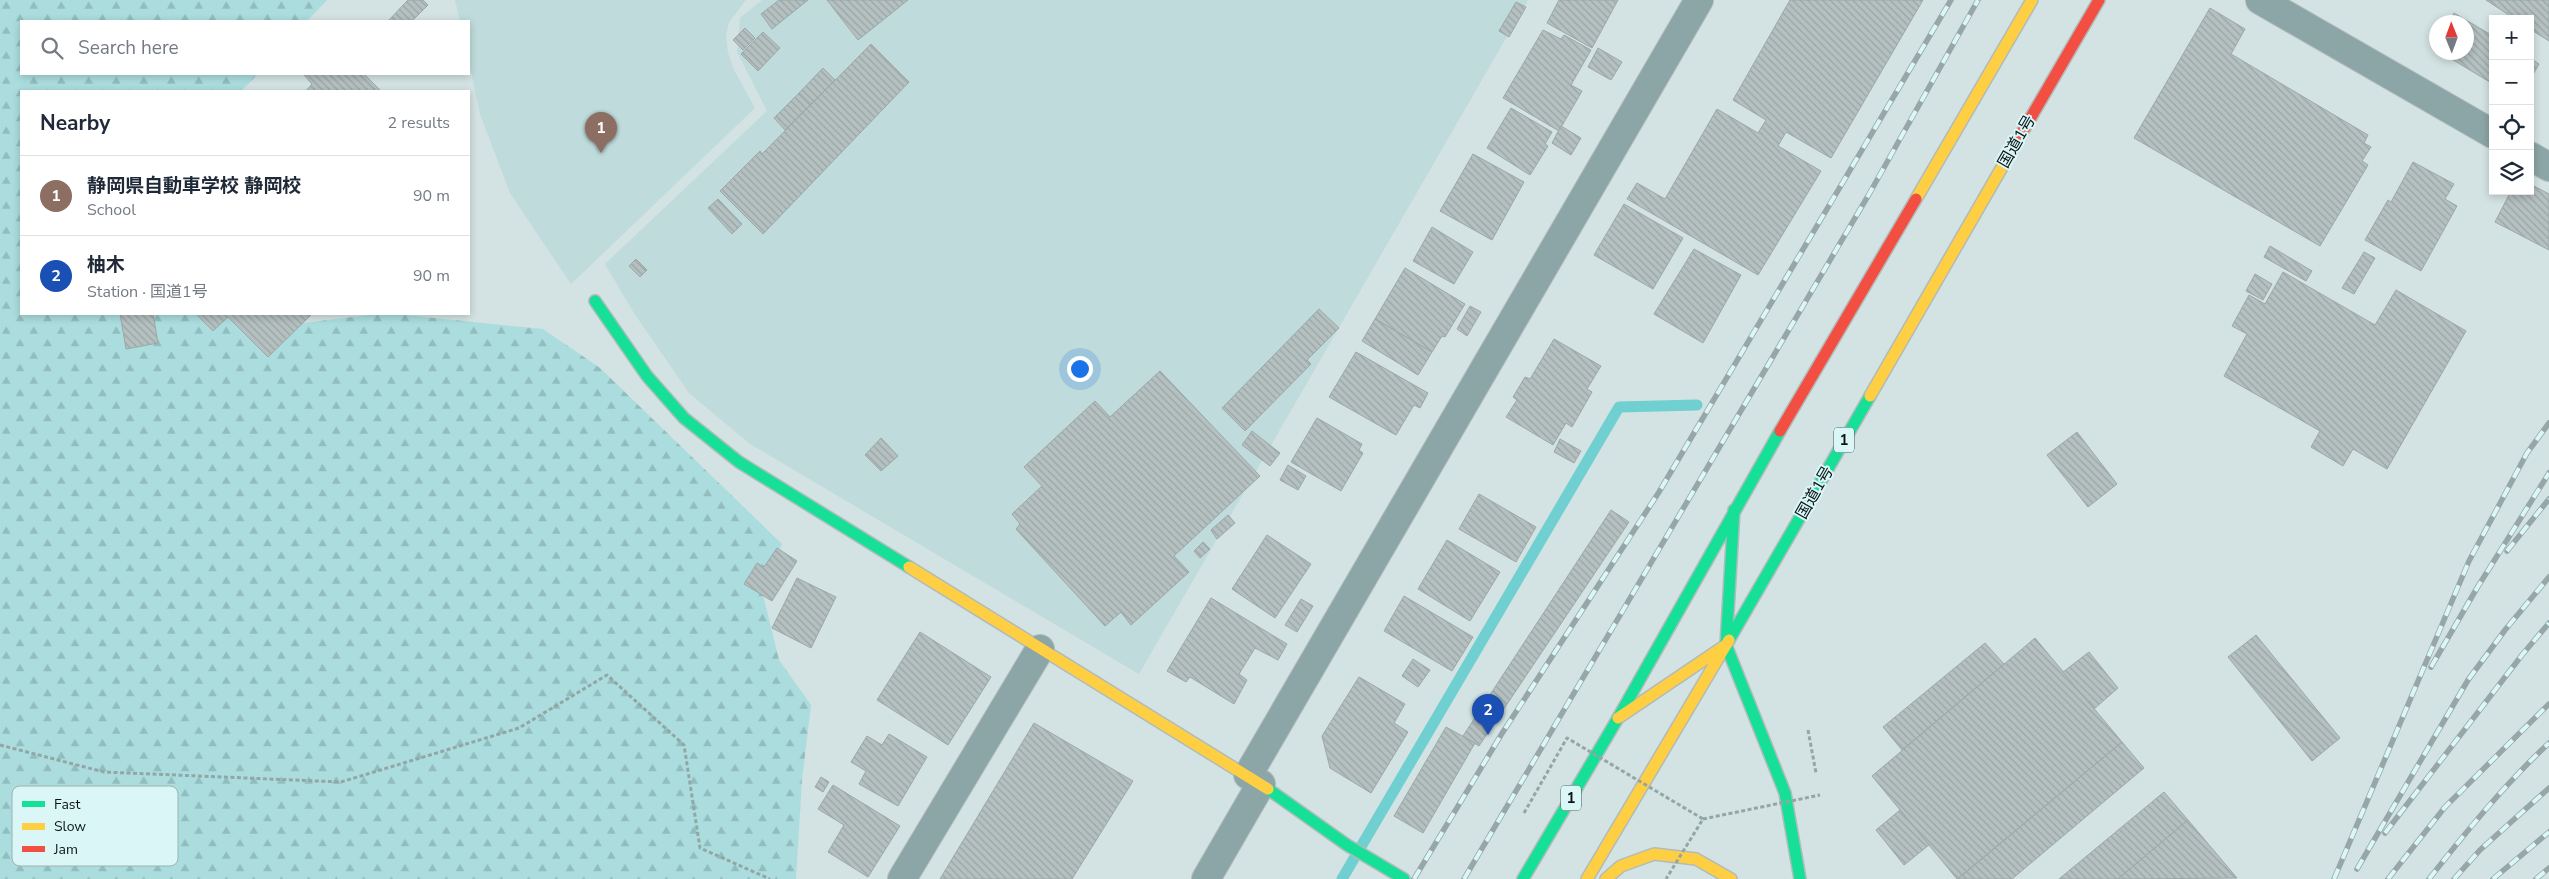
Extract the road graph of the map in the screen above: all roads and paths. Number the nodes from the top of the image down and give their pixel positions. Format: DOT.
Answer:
graph roads {
  1 [pos="1699,0"];
  2 [pos="2032,0"];
  3 [pos="2099,0"];
  4 [pos="2260,0"];
  5 [pos="2489,132"];
  6 [pos="2534,158"];
  7 [pos="2549,167"];
  8 [pos="596,301"];
  9 [pos="1734,510"];
  10 [pos="1726,645"];
  11 [pos="1040,649"];
  12 [pos="1618,718"];
  13 [pos="0,746"];
  14 [pos="1254,780"];
  15 [pos="1820,795"];
  16 [pos="1524,813"];
  17 [pos="1703,819"];
  18 [pos="770,879"];
  19 [pos="902,879"];
  20 [pos="1206,879"];
  21 [pos="1404,879"];
  22 [pos="1523,879"];
  23 [pos="1587,879"];
  24 [pos="1606,879"];
  25 [pos="1666,879"];
  26 [pos="1731,879"];
  27 [pos="1800,879"];
  1 -- 14 [label="street"];
  2 -- 9 [label="main road, 1"];
  3 -- 10 [label="main road, 国道1号 / 1"];
  4 -- 5 [label="street"];
  6 -- 7 [label="street"];
  8 -- 11 [label="main road"];
  9 -- 10 [label="main road"];
  9 -- 12 [label="main road, 1"];
  10 -- 12 [label="main road"];
  10 -- 23 [label="main road, 国道1号 / 1"];
  10 -- 27 [label="main road"];
  11 -- 14 [label="main road"];
  11 -- 19 [label="street"];
  12 -- 22 [label="main road, 1"];
  13 -- 18 [label="path"];
  14 -- 20 [label="street"];
  14 -- 21 [label="main road"];
  15 -- 17 [label="path, bridge"];
  16 -- 17 [label="path, bridge"];
  17 -- 25 [label="path, bridge"];
  24 -- 26 [label="main road"];
}
